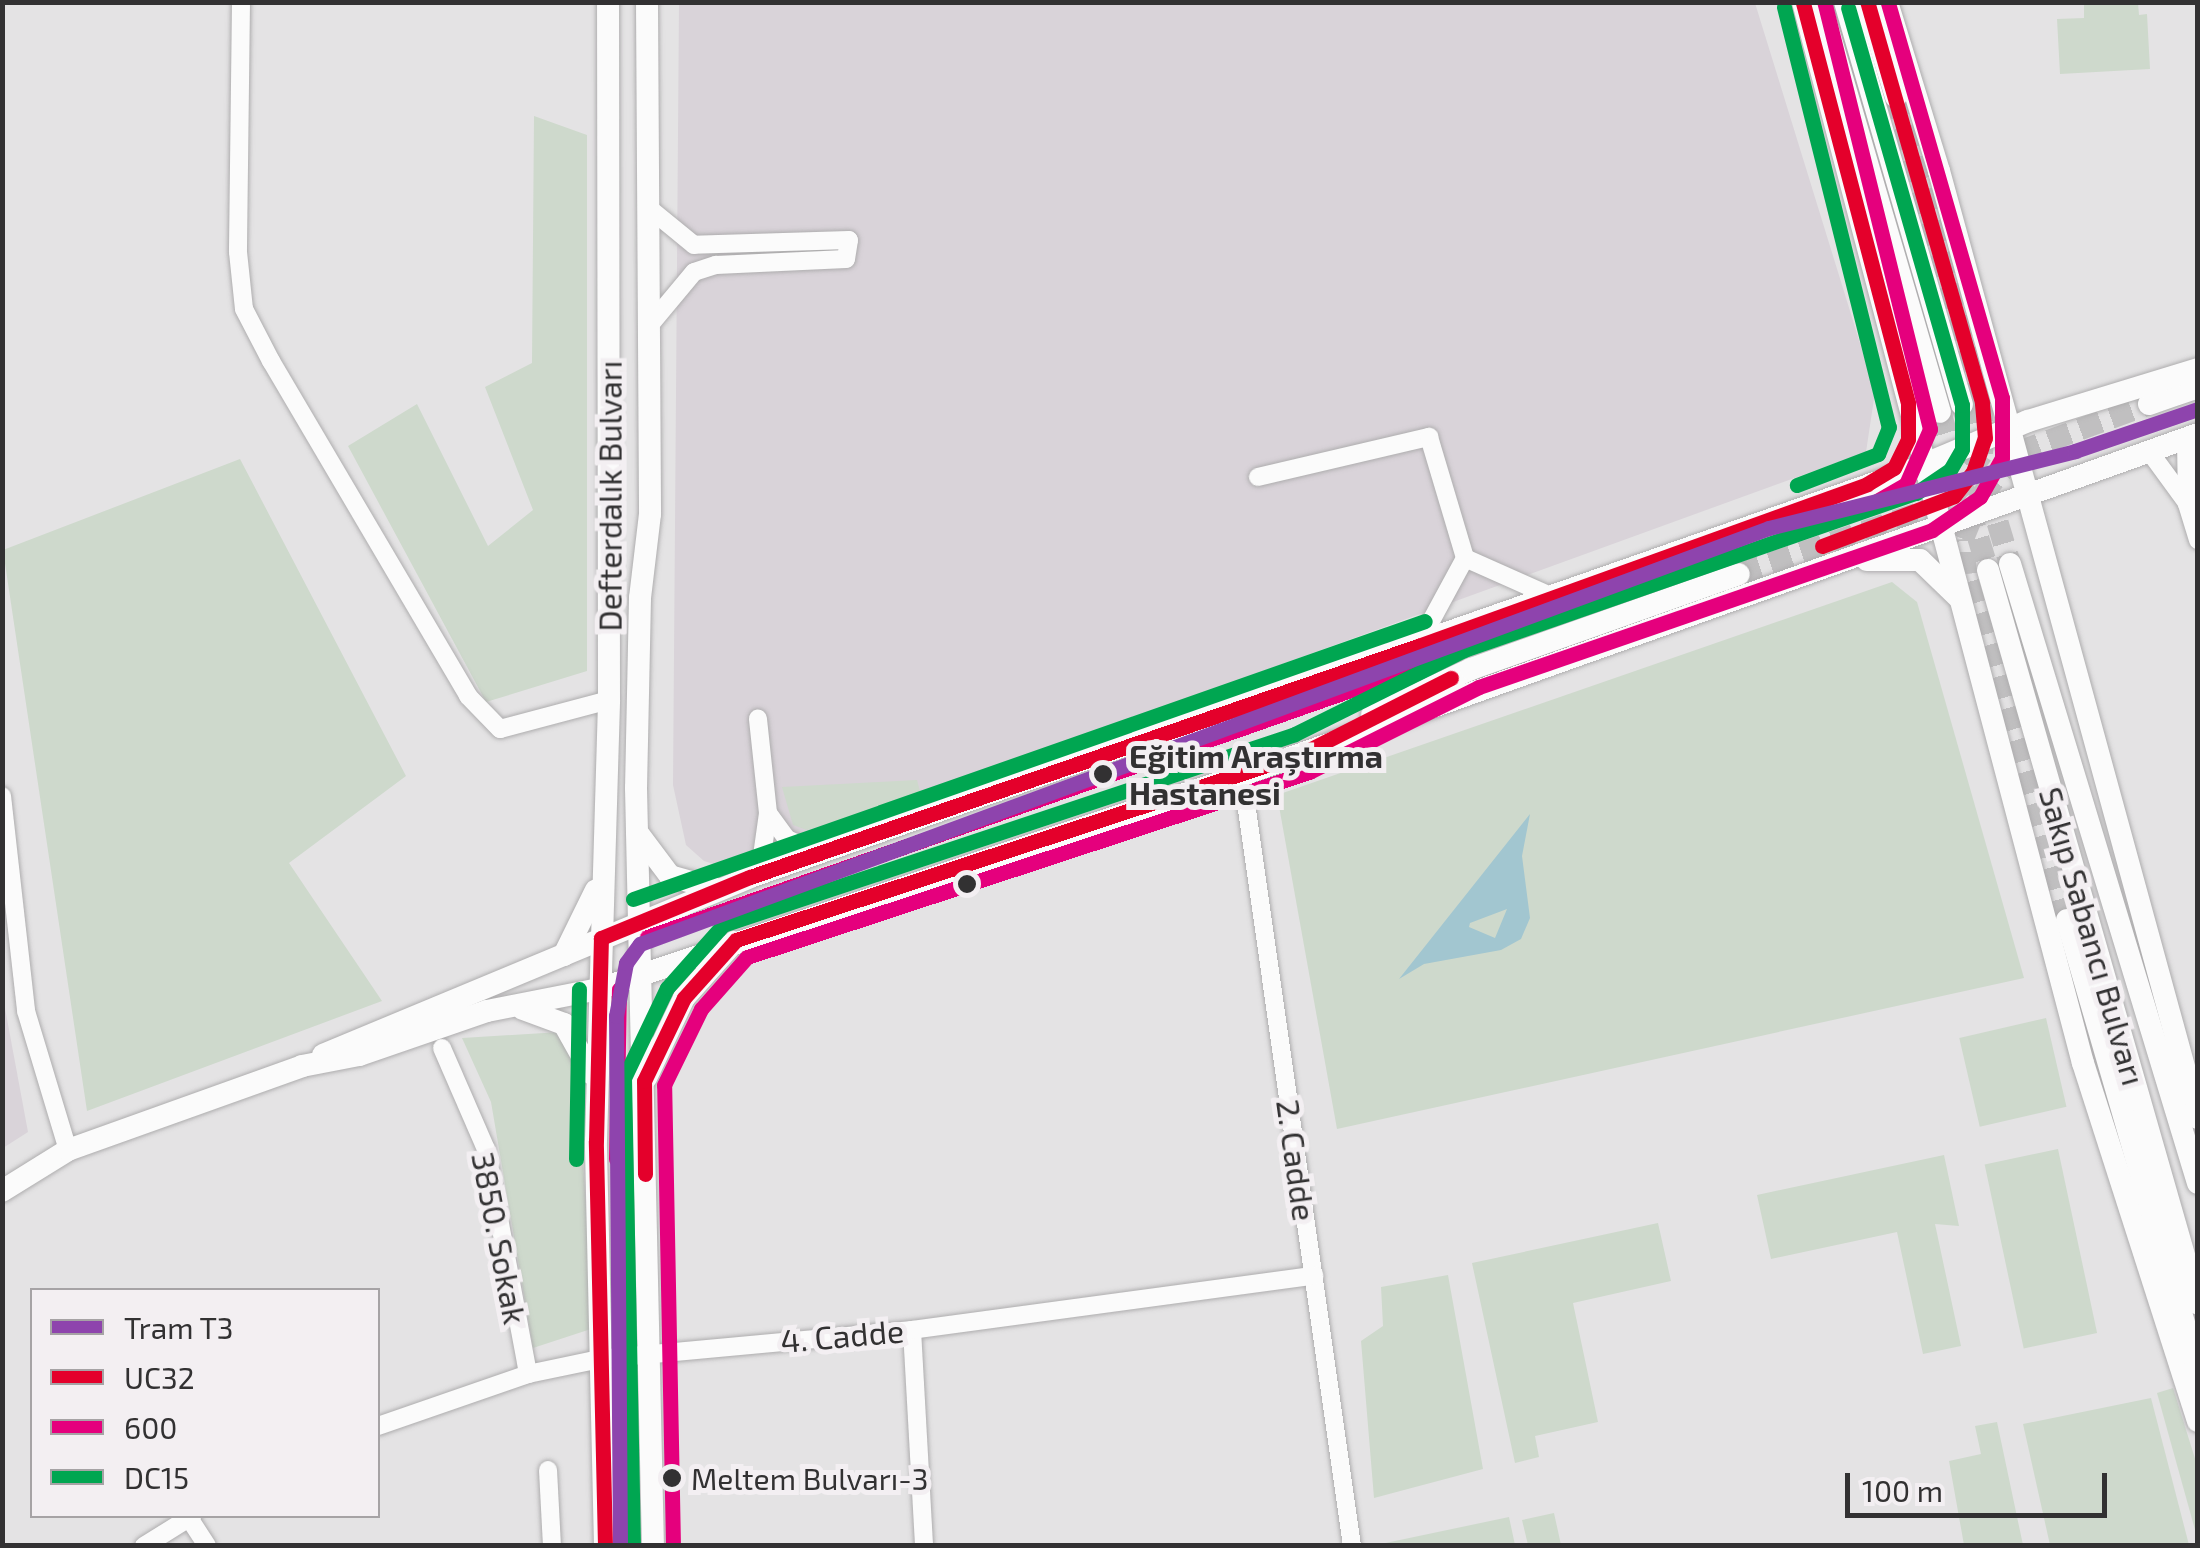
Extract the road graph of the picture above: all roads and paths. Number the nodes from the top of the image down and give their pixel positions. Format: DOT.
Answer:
graph roads {
  1 [pos="240,2"];
  2 [pos="608,2"];
  3 [pos="647,2"];
  4 [pos="1803,2"];
  5 [pos="1820,2"];
  6 [pos="1845,2"];
  7 [pos="1867,2"];
  8 [pos="1886,2"];
  9 [pos="1896,97"];
  10 [pos="650,209"];
  11 [pos="649,326"];
  12 [pos="2198,369"];
  13 [pos="2198,387"];
  14 [pos="1908,403"];
  15 [pos="2149,404"];
  16 [pos="2008,430"];
  17 [pos="2192,437"];
  18 [pos="2149,451"];
  19 [pos="1926,464"];
  20 [pos="1258,476"];
  21 [pos="1867,484"];
  22 [pos="2024,495"];
  23 [pos="2187,504"];
  24 [pos="1943,524"];
  25 [pos="2198,540"];
  26 [pos="1465,558"];
  27 [pos="1814,567"];
  28 [pos="1739,574"];
  29 [pos="1548,594"];
  30 [pos="1966,609"];
  31 [pos="1418,646"];
  32 [pos="609,700"];
  33 [pos="758,719"];
  34 [pos="1303,753"];
  35 [pos="1242,775"];
  36 [pos="2,796"];
  37 [pos="768,814"];
  38 [pos="637,832"];
  39 [pos="604,852"];
  40 [pos="819,854"];
  41 [pos="750,877"];
  42 [pos="719,889"];
  43 [pos="640,918"];
  44 [pos="2067,920"];
  45 [pos="601,938"];
  46 [pos="736,940"];
  47 [pos="564,954"];
  48 [pos="641,972"];
  49 [pos="599,989"];
  50 [pos="509,1007"];
  51 [pos="442,1048"];
  52 [pos="302,1066"];
  53 [pos="644,1081"];
  54 [pos="596,1085"];
  55 [pos="2198,1118"];
  56 [pos="68,1150"];
  57 [pos="2198,1183"];
  58 [pos="2,1191"];
  59 [pos="1314,1276"];
  60 [pos="2198,1304"];
  61 [pos="912,1330"];
  62 [pos="646,1354"];
  63 [pos="600,1359"];
  64 [pos="2198,1372"];
  65 [pos="528,1374"];
  66 [pos="2198,1421"];
  67 [pos="380,1425"];
  68 [pos="548,1470"];
  69 [pos="189,1518"];
  70 [pos="192,1518"];
  71 [pos="144,1546"];
  72 [pos="207,1546"];
  73 [pos="552,1546"];
  74 [pos="605,1546"];
  75 [pos="652,1546"];
  76 [pos="924,1546"];
  77 [pos="1352,1546"];
  1 -- 32 [label="street"];
  2 -- 32 [label="main road, Defterdalık Bulvarı"];
  3 -- 10 [label="main road, Defterdalık Bulvarı"];
  4 -- 14 [label="main road"];
  5 -- 6 [label="main road"];
  7 -- 9 [label="main road"];
  8 -- 16 [label="main road"];
  10 -- 11 [label="main road, Defterdalık Bulvarı"];
  10 -- 11 [label="street"];
  11 -- 38 [label="main road, Defterdalık Bulvarı"];
  12 -- 16 [label="main road"];
  13 -- 15 [label="main road"];
  14 -- 19 [label="main road"];
  14 -- 21 [label="main road"];
  16 -- 19 [label="main road"];
  16 -- 22 [label="main road"];
  17 -- 18 [label="main road"];
  17 -- 23 [label="street"];
  18 -- 22 [label="main road"];
  18 -- 23 [label="street"];
  19 -- 21 [label="main road"];
  19 -- 24 [label="main road"];
  20 -- 26 [label="street"];
  21 -- 29 [label="main road"];
  22 -- 24 [label="main road"];
  22 -- 55 [label="main road"];
  23 -- 25 [label="street"];
  24 -- 27 [label="main road"];
  24 -- 30 [label="main road"];
  26 -- 29 [label="street"];
  26 -- 31 [label="street"];
  27 -- 30 [label="main road"];
  27 -- 34 [label="main road"];
  28 -- 34 [label="main road"];
  29 -- 31 [label="main road"];
  30 -- 66 [label="main road"];
  31 -- 40 [label="main road"];
  32 -- 39 [label="main road, Defterdalık Bulvarı"];
  33 -- 37 [label="street"];
  34 -- 35 [label="main road"];
  35 -- 46 [label="main road"];
  35 -- 59 [label="street, 2. Cadde"];
  36 -- 56 [label="street"];
  37 -- 40 [label="street"];
  37 -- 41 [label="street"];
  38 -- 42 [label="main road"];
  38 -- 43 [label="main road, Defterdalık Bulvarı"];
  39 -- 45 [label="main road, Defterdalık Bulvarı"];
  39 -- 47 [label="main road"];
  40 -- 41 [label="main road"];
  41 -- 42 [label="main road"];
  42 -- 43 [label="main road"];
  43 -- 45 [label="main road"];
  43 -- 48 [label="main road, Defterdalık Bulvarı"];
  44 -- 64 [label="main road"];
  45 -- 47 [label="main road"];
  45 -- 49 [label="main road, Defterdalık Bulvarı"];
  46 -- 48 [label="main road"];
  46 -- 53 [label="main road"];
  47 -- 52 [label="main road"];
  48 -- 49 [label="main road"];
  48 -- 53 [label="main road, Defterdalık Bulvarı"];
  49 -- 50 [label="main road"];
  49 -- 54 [label="main road, Defterdalık Bulvarı"];
  50 -- 52 [label="main road"];
  50 -- 54 [label="main road"];
  51 -- 65 [label="street, 3850. Sokak"];
  52 -- 56 [label="main road"];
  53 -- 62 [label="main road, Defterdalık Bulvarı"];
  54 -- 63 [label="main road, Defterdalık Bulvarı"];
  56 -- 58 [label="main road"];
  57 -- 60 [label="main road, Sakıp Sabancı Bulvarı"];
  59 -- 61 [label="street, 4. Cadde"];
  59 -- 77 [label="street, 2. Cadde"];
  61 -- 62 [label="street, 4. Cadde"];
  61 -- 76 [label="street"];
  62 -- 63 [label="street, 4. Cadde"];
  62 -- 75 [label="main road, Defterdalık Bulvarı"];
  63 -- 65 [label="street, 4. Cadde"];
  63 -- 74 [label="main road, Defterdalık Bulvarı"];
  65 -- 67 [label="street, 4. Cadde"];
  68 -- 73 [label="street"];
  69 -- 71 [label="street"];
  70 -- 72 [label="street"];
}
